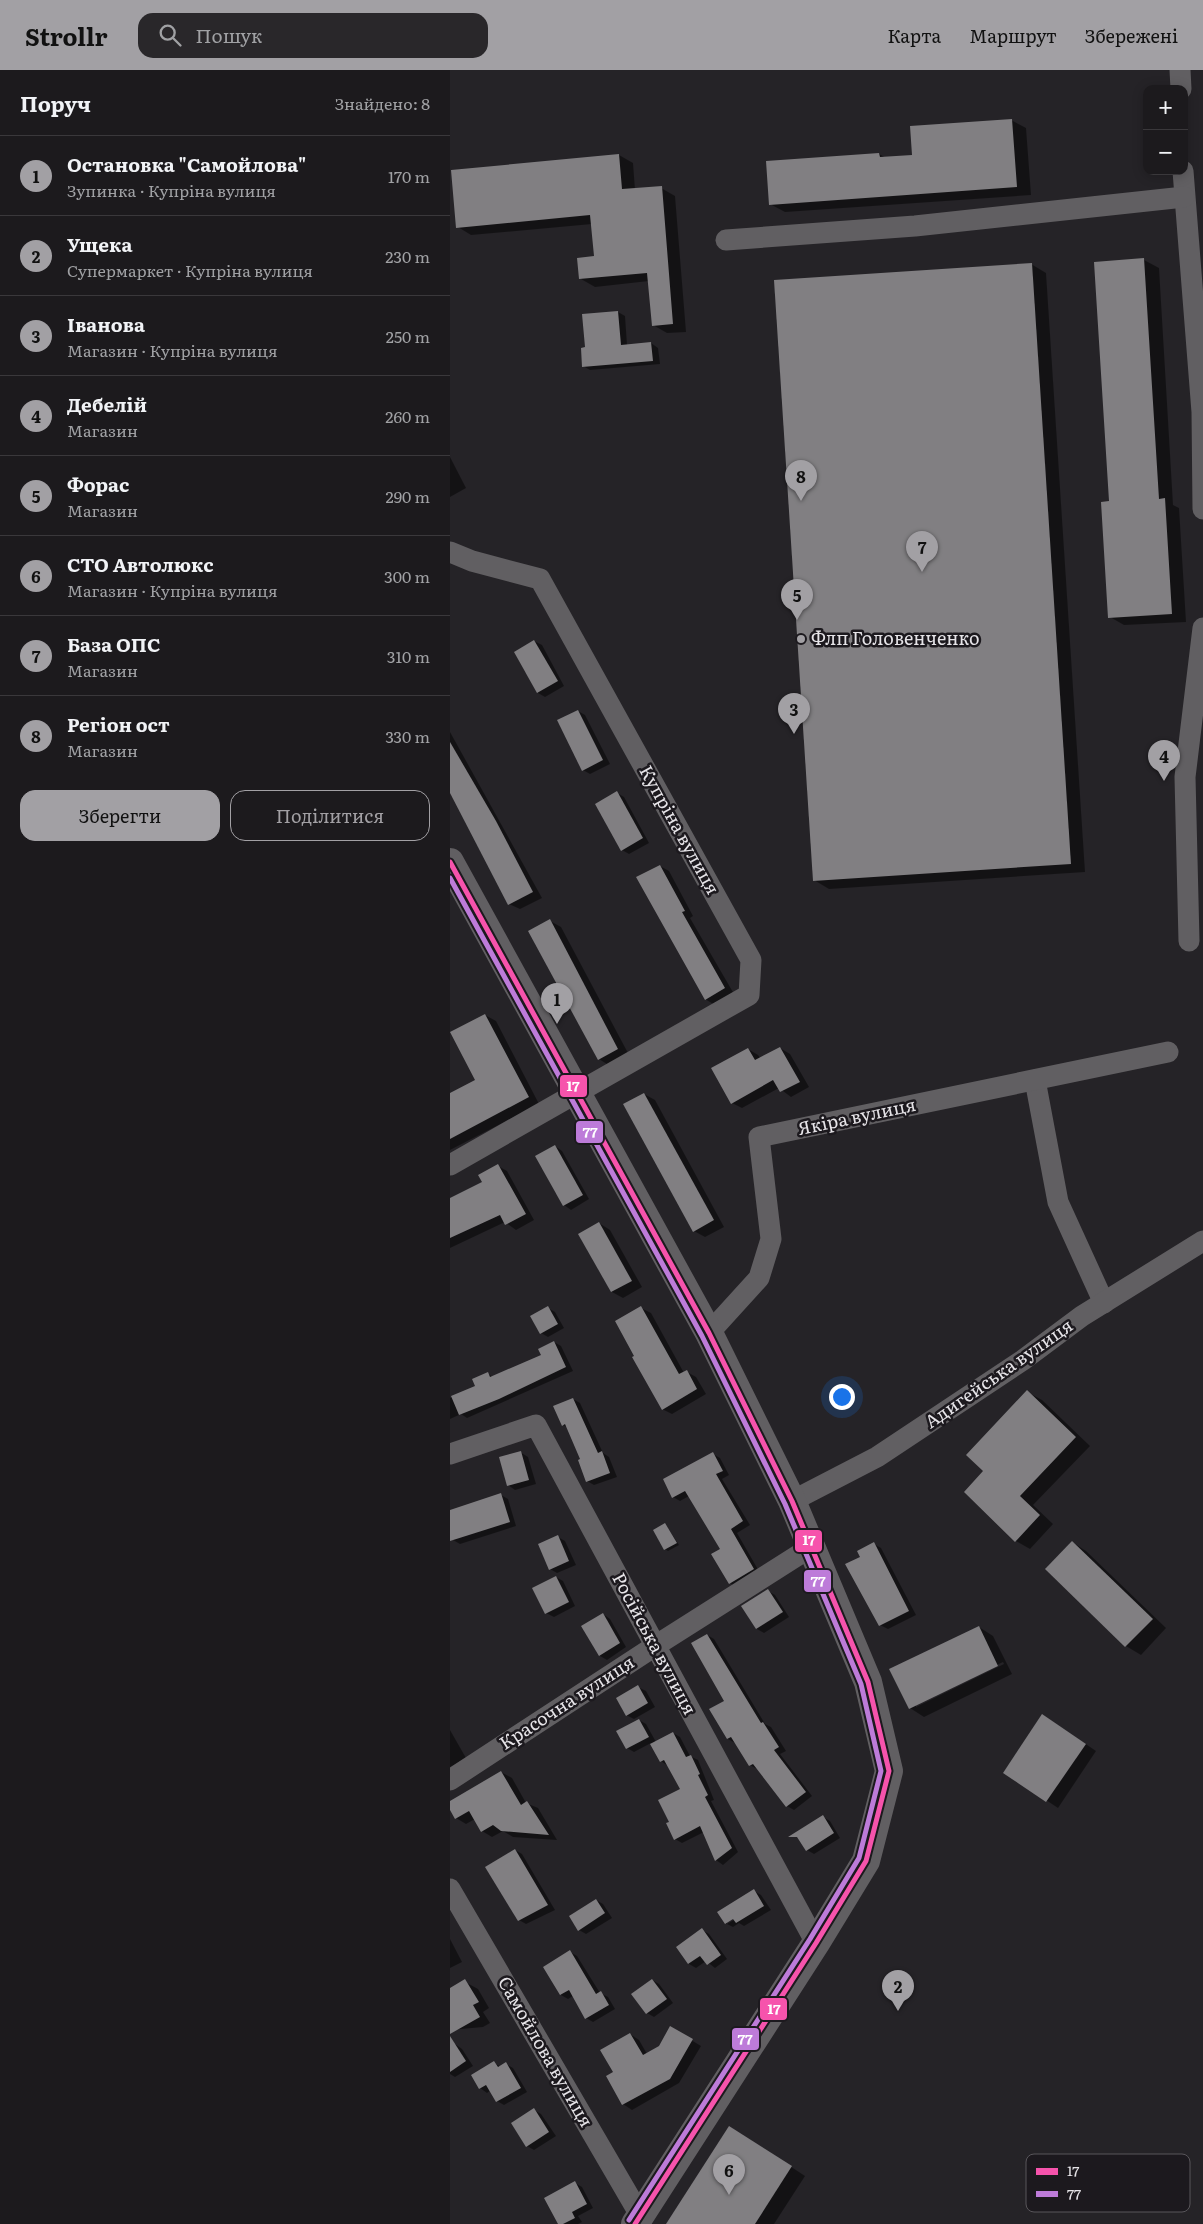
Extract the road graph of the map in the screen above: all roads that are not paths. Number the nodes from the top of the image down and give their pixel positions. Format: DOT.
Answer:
graph roads {
  1 [pos="1180,70"];
  2 [pos="1181,85"];
  3 [pos="1183,175"];
  4 [pos="1184,196"];
  5 [pos="726,240"];
  6 [pos="1203,509"];
  7 [pos="450,552"];
  8 [pos="1203,628"];
  9 [pos="450,862"];
  10 [pos="1189,941"];
  11 [pos="1168,1052"];
  12 [pos="1035,1080"];
  13 [pos="578,1093"];
  14 [pos="450,1165"];
  15 [pos="1203,1241"];
  16 [pos="1104,1303"];
  17 [pos="710,1333"];
  18 [pos="450,1454"];
  19 [pos="792,1501"];
  20 [pos="812,1547"];
  21 [pos="655,1646"];
  22 [pos="450,1780"];
  23 [pos="450,1889"];
  24 [pos="816,1942"];
  25 [pos="637,2220"];
  1 -- 2 [label="street"];
  3 -- 4 [label="street"];
  4 -- 5 [label="street"];
  4 -- 6 [label="street"];
  7 -- 13 [label="street, Купріна вулиця"];
  8 -- 10 [label="street"];
  9 -- 13 [label="main road"];
  11 -- 12 [label="street, Якіра вулиця"];
  12 -- 16 [label="street"];
  12 -- 17 [label="street, Якіра вулиця"];
  13 -- 14 [label="street, Купріна вулиця"];
  13 -- 17 [label="main road"];
  15 -- 16 [label="street, Адигейська вулиця"];
  16 -- 19 [label="street, Адигейська вулиця"];
  17 -- 19 [label="main road"];
  18 -- 21 [label="street, Російська вулиця"];
  19 -- 20 [label="main road"];
  20 -- 21 [label="street, Красочна вулиця"];
  20 -- 24 [label="main road"];
  21 -- 22 [label="street, Красочна вулиця"];
  21 -- 24 [label="street, Російська вулиця"];
  23 -- 25 [label="street, Самойлова вулиця"];
  24 -- 25 [label="main road"];
}
